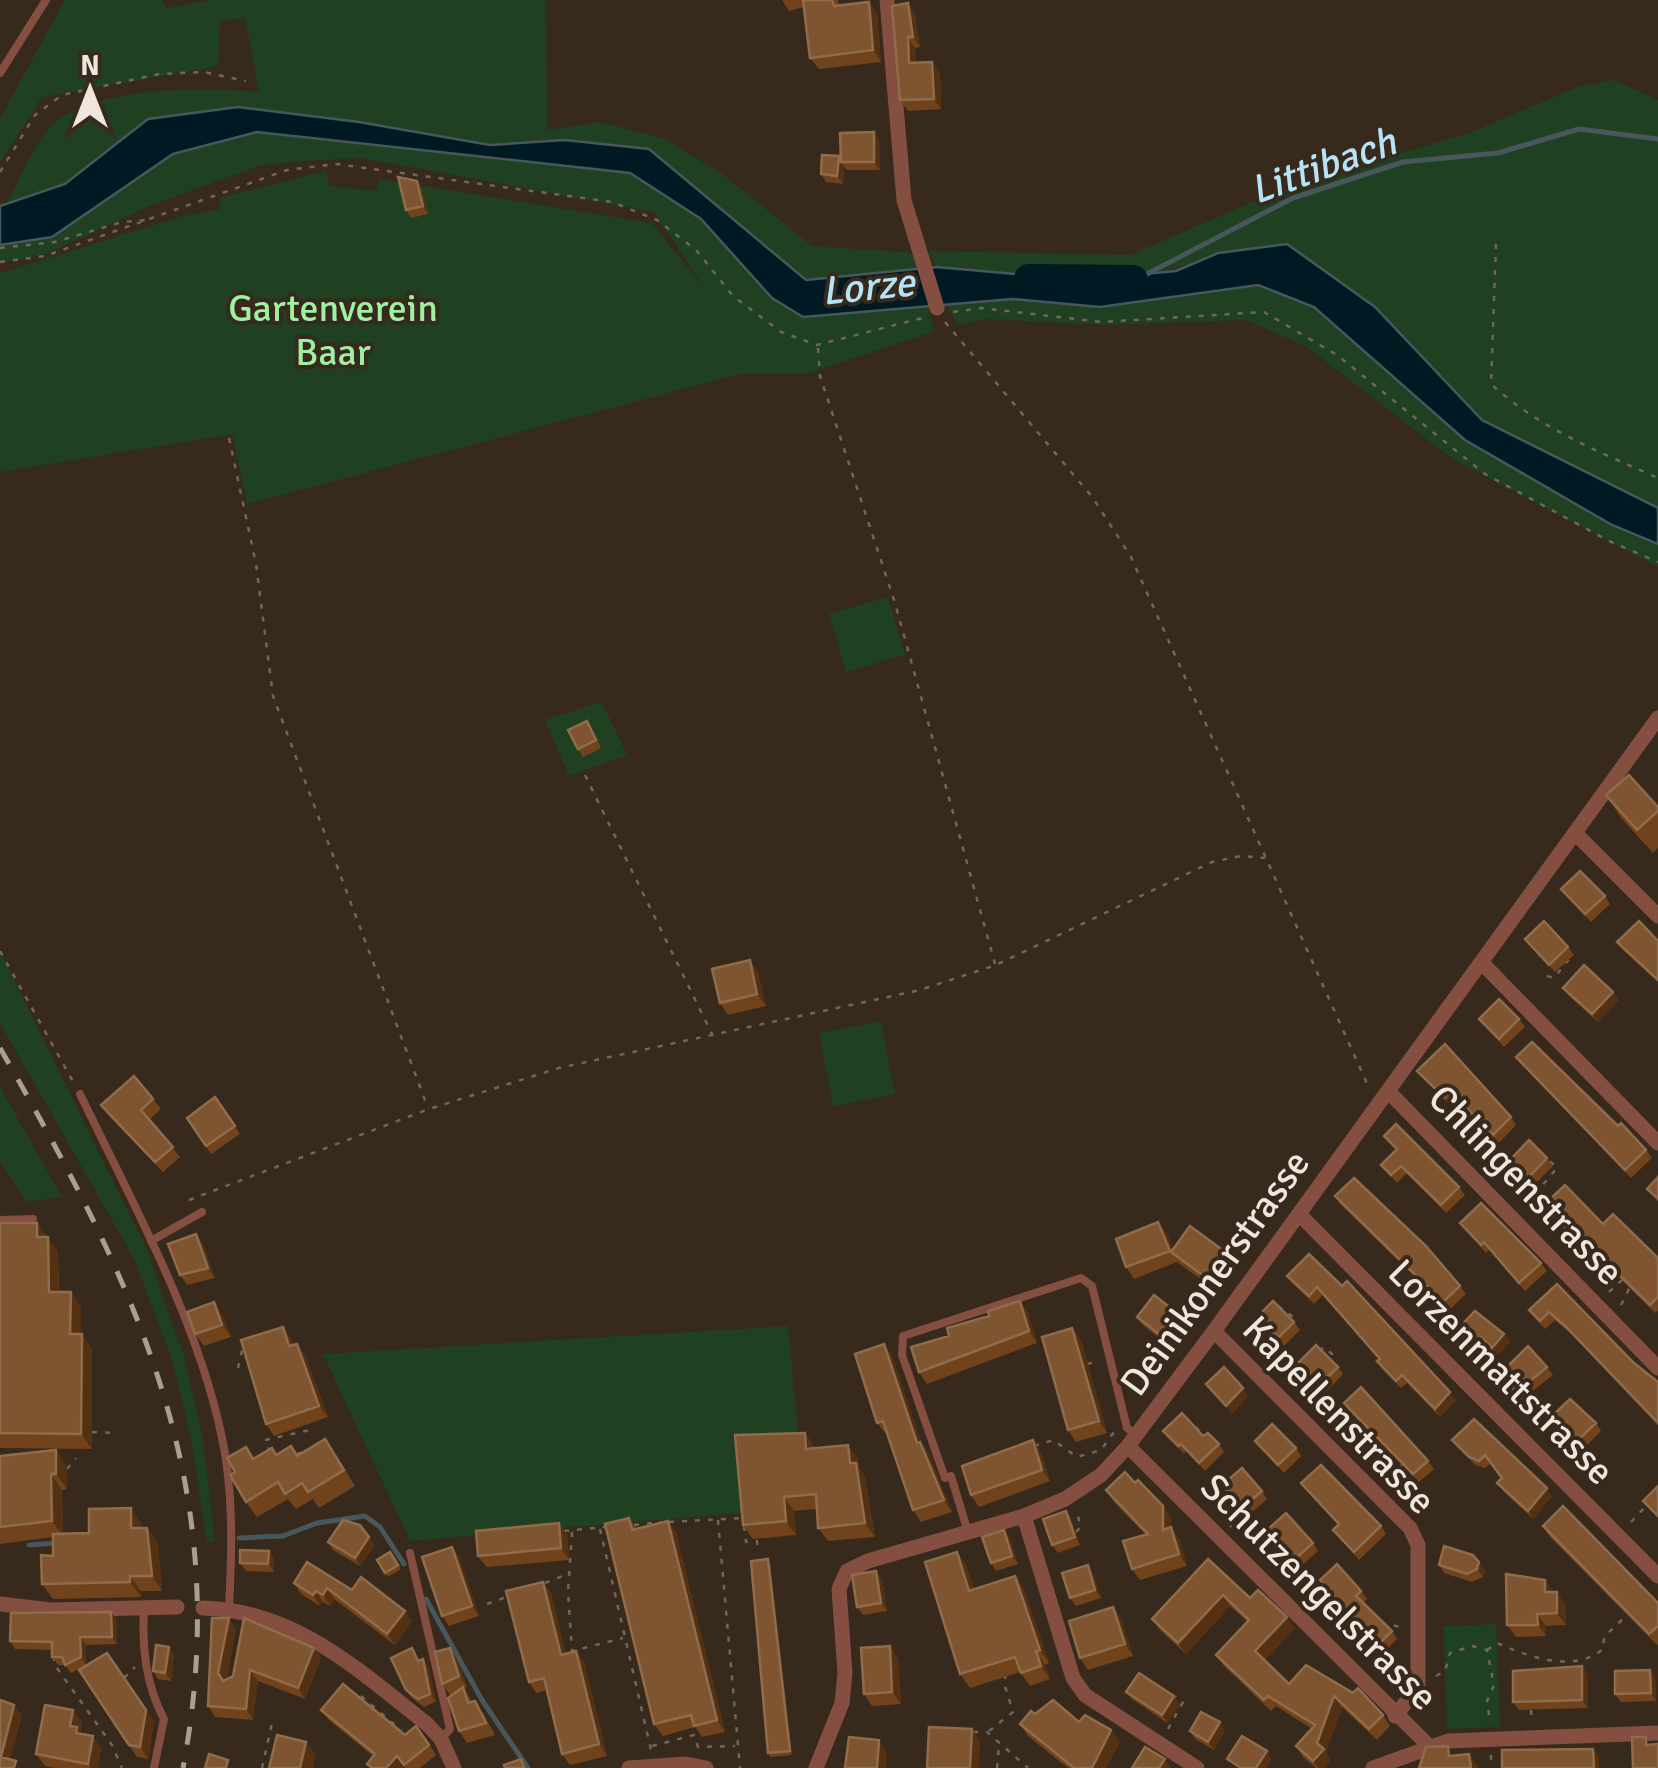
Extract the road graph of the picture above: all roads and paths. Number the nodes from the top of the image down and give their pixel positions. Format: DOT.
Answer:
graph roads {
  1 [pos="46,0"];
  2 [pos="887,0"];
  3 [pos="0,73"];
  4 [pos="246,81"];
  5 [pos="0,172"];
  6 [pos="153,220"];
  7 [pos="1496,244"];
  8 [pos="0,248"];
  9 [pos="0,262"];
  10 [pos="939,312"];
  11 [pos="817,345"];
  12 [pos="229,438"];
  13 [pos="1658,478"];
  14 [pos="1658,562"];
  15 [pos="1658,718"];
  16 [pos="585,775"];
  17 [pos="1576,834"];
  18 [pos="1264,858"];
  19 [pos="1658,916"];
  20 [pos="0,952"];
  21 [pos="1569,959"];
  22 [pos="1482,963"];
  23 [pos="996,965"];
  24 [pos="1547,976"];
  25 [pos="713,1035"];
  26 [pos="80,1094"];
  27 [pos="1384,1097"];
  28 [pos="429,1110"];
  29 [pos="1466,1122"];
  30 [pos="1486,1130"];
  31 [pos="1658,1143"];
  32 [pos="1548,1162"];
  33 [pos="1525,1198"];
  34 [pos="189,1200"];
  35 [pos="202,1212"];
  36 [pos="1299,1214"];
  37 [pos="33,1218"];
  38 [pos="0,1220"];
  39 [pos="1564,1224"];
  40 [pos="1566,1231"];
  41 [pos="151,1241"];
  42 [pos="1418,1271"];
  43 [pos="1628,1273"];
  44 [pos="1640,1278"];
  45 [pos="1429,1279"];
  46 [pos="1392,1294"];
  47 [pos="1604,1296"];
  48 [pos="1402,1304"];
  49 [pos="1618,1310"];
  50 [pos="1270,1314"];
  51 [pos="1289,1320"];
  52 [pos="1214,1331"];
  53 [pos="245,1342"];
  54 [pos="1328,1360"];
  55 [pos="1094,1363"];
  56 [pos="1087,1364"];
  57 [pos="238,1368"];
  58 [pos="1658,1368"];
  59 [pos="1511,1390"];
  60 [pos="1288,1392"];
  61 [pos="1509,1398"];
  62 [pos="1180,1415"];
  63 [pos="1357,1419"];
  64 [pos="308,1424"];
  65 [pos="92,1432"];
  66 [pos="113,1433"];
  67 [pos="1131,1436"];
  68 [pos="1211,1442"];
  69 [pos="1337,1442"];
  70 [pos="1020,1450"];
  71 [pos="279,1452"];
  72 [pos="1576,1452"];
  73 [pos="290,1454"];
  74 [pos="76,1458"];
  75 [pos="328,1460"];
  76 [pos="1402,1464"];
  77 [pos="1575,1468"];
  78 [pos="66,1469"];
  79 [pos="1374,1480"];
  80 [pos="1074,1506"];
  81 [pos="1646,1506"];
  82 [pos="1242,1510"];
  83 [pos="1024,1516"];
  84 [pos="718,1518"];
  85 [pos="600,1528"];
  86 [pos="1622,1530"];
  87 [pos="572,1531"];
  88 [pos="555,1532"];
  89 [pos="968,1532"];
  90 [pos="1076,1532"];
  91 [pos="1225,1532"];
  92 [pos="1257,1534"];
  93 [pos="1282,1548"];
  94 [pos="758,1552"];
  95 [pos="410,1554"];
  96 [pos="572,1572"];
  97 [pos="1658,1576"];
  98 [pos="538,1585"];
  99 [pos="521,1592"];
  100 [pos="1335,1598"];
  101 [pos="0,1604"];
  102 [pos="487,1604"];
  103 [pos="176,1607"];
  104 [pos="144,1608"];
  105 [pos="203,1608"];
  106 [pos="230,1608"];
  107 [pos="1631,1611"];
  108 [pos="1310,1620"];
  109 [pos="1380,1623"];
  110 [pos="1408,1632"];
  111 [pos="625,1637"];
  112 [pos="54,1649"];
  113 [pos="1487,1650"];
  114 [pos="1004,1671"];
  115 [pos="1426,1682"];
  116 [pos="1137,1686"];
  117 [pos="1152,1686"];
  118 [pos="1175,1697"];
  119 [pos="360,1698"];
  120 [pos="1531,1710"];
  121 [pos="414,1714"];
  122 [pos="1395,1716"];
  123 [pos="272,1724"];
  124 [pos="1532,1729"];
  125 [pos="1490,1730"];
  126 [pos="960,1732"];
  127 [pos="988,1732"];
  128 [pos="1658,1733"];
  129 [pos="441,1739"];
  130 [pos="999,1742"];
  131 [pos="1160,1744"];
  132 [pos="651,1746"];
  133 [pos="738,1746"];
  134 [pos="1428,1746"];
  135 [pos="1490,1747"];
  136 [pos="652,1760"];
  137 [pos="122,1768"];
  138 [pos="154,1768"];
  139 [pos="262,1768"];
  140 [pos="454,1768"];
  141 [pos="630,1768"];
  142 [pos="706,1768"];
  143 [pos="740,1768"];
  144 [pos="816,1768"];
  145 [pos="997,1768"];
  146 [pos="1028,1768"];
  147 [pos="1197,1768"];
  148 [pos="1373,1768"];
  149 [pos="1491,1768"];
  1 -- 3 [label="lane"];
  2 -- 10 [label="street"];
  4 -- 5 [label="path"];
  6 -- 8 [label="path"];
  6 -- 9 [label="path"];
  6 -- 11 [label="path"];
  7 -- 13 [label="path"];
  10 -- 11 [label="path"];
  10 -- 14 [label="path"];
  10 -- 18 [label="path"];
  11 -- 23 [label="path"];
  12 -- 28 [label="path"];
  15 -- 17 [label="street, Deinikonerstrasse"];
  16 -- 25 [label="path"];
  17 -- 19 [label="street"];
  17 -- 22 [label="street, Deinikonerstrasse"];
  18 -- 23 [label="path"];
  18 -- 27 [label="path"];
  20 -- 26 [label="path"];
  21 -- 24 [label="path"];
  22 -- 27 [label="street, Deinikonerstrasse"];
  22 -- 31 [label="street"];
  23 -- 25 [label="path"];
  25 -- 28 [label="path"];
  26 -- 41 [label="lane"];
  27 -- 36 [label="street, Deinikonerstrasse"];
  27 -- 58 [label="street, Chlingenstrasse"];
  28 -- 34 [label="path"];
  29 -- 30 [label="path"];
  32 -- 33 [label="path"];
  35 -- 41 [label="lane"];
  36 -- 52 [label="street, Deinikonerstrasse"];
  36 -- 97 [label="street, Lorzenmattstrasse"];
  37 -- 38 [label="lane"];
  39 -- 40 [label="path"];
  41 -- 106 [label="lane"];
  42 -- 46 [label="path"];
  43 -- 47 [label="path"];
  44 -- 49 [label="path"];
  45 -- 48 [label="path"];
  50 -- 51 [label="path"];
  52 -- 67 [label="street, Deinikonerstrasse"];
  52 -- 122 [label="street, Kapellenstrasse"];
  53 -- 57 [label="path"];
  54 -- 60 [label="path"];
  55 -- 56 [label="path"];
  59 -- 61 [label="path"];
  62 -- 68 [label="path"];
  63 -- 69 [label="path"];
  64 -- 71 [label="path"];
  65 -- 66 [label="path"];
  67 -- 70 [label="path"];
  67 -- 83 [label="street, Deinikonerstrasse"];
  67 -- 89 [label="lane"];
  67 -- 122 [label="street, Schutzengelstrasse"];
  72 -- 77 [label="path"];
  73 -- 75 [label="path"];
  74 -- 78 [label="path"];
  76 -- 79 [label="path"];
  80 -- 90 [label="path"];
  81 -- 86 [label="path"];
  82 -- 91 [label="path"];
  83 -- 89 [label="street, Deinikonerstrasse"];
  83 -- 131 [label="street"];
  84 -- 85 [label="path"];
  84 -- 94 [label="path"];
  84 -- 133 [label="path"];
  85 -- 87 [label="path"];
  85 -- 111 [label="path"];
  87 -- 88 [label="path"];
  87 -- 96 [label="path"];
  89 -- 144 [label="street, Deinikonerstrasse"];
  92 -- 93 [label="path"];
  95 -- 129 [label="lane"];
  96 -- 98 [label="path"];
  96 -- 111 [label="path"];
  99 -- 102 [label="path"];
  100 -- 108 [label="path"];
  101 -- 104 [label="street"];
  103 -- 104 [label="street"];
  104 -- 138 [label="lane"];
  105 -- 106 [label="street"];
  106 -- 121 [label="street"];
  107 -- 113 [label="path"];
  109 -- 110 [label="path"];
  111 -- 132 [label="path"];
  112 -- 137 [label="path"];
  113 -- 115 [label="path"];
  113 -- 125 [label="path"];
  114 -- 127 [label="path"];
  116 -- 117 [label="path"];
  118 -- 131 [label="path"];
  119 -- 121 [label="path"];
  120 -- 124 [label="path"];
  121 -- 129 [label="street"];
  122 -- 134 [label="street, Schutzengelstrasse"];
  123 -- 139 [label="path"];
  126 -- 127 [label="path"];
  127 -- 130 [label="path"];
  128 -- 134 [label="street, Schutzengelstrasse"];
  129 -- 140 [label="street"];
  130 -- 145 [label="path"];
  130 -- 146 [label="path"];
  131 -- 147 [label="street"];
  132 -- 133 [label="path"];
  132 -- 136 [label="path"];
  133 -- 143 [label="path"];
  134 -- 148 [label="street"];
  135 -- 149 [label="path"];
  141 -- 142 [label="street"];
}
